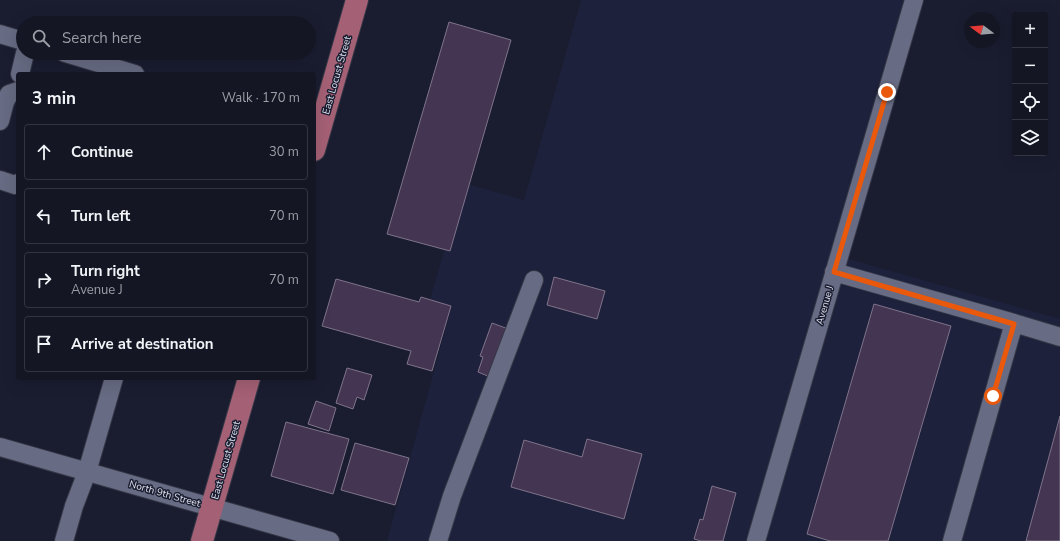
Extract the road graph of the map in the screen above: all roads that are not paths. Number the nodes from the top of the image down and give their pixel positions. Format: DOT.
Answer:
graph roads {
  1 [pos="358,0"];
  2 [pos="914,0"];
  3 [pos="0,34"];
  4 [pos="16,39"];
  5 [pos="23,60"];
  6 [pos="88,60"];
  7 [pos="21,72"];
  8 [pos="128,72"];
  9 [pos="16,87"];
  10 [pos="0,121"];
  11 [pos="317,129"];
  12 [pos="0,180"];
  13 [pos="16,184"];
  14 [pos="834,272"];
  15 [pos="534,280"];
  16 [pos="1014,324"];
  17 [pos="1060,337"];
  18 [pos="113,380"];
  19 [pos="248,380"];
  20 [pos="0,447"];
  21 [pos="87,472"];
  22 [pos="212,507"];
  23 [pos="64,541"];
  24 [pos="202,541"];
  25 [pos="330,541"];
  26 [pos="438,541"];
  27 [pos="756,541"];
  28 [pos="952,541"];
  1 -- 11 [label="main road, East Locust Street"];
  2 -- 14 [label="street, Avenue J"];
  3 -- 4 [label="street"];
  5 -- 7 [label="street"];
  6 -- 8 [label="street"];
  9 -- 10 [label="street"];
  12 -- 13 [label="street"];
  14 -- 16 [label="street"];
  14 -- 27 [label="street, Avenue J"];
  15 -- 26 [label="street"];
  16 -- 17 [label="street"];
  16 -- 28 [label="street"];
  18 -- 21 [label="street"];
  19 -- 22 [label="main road, East Locust Street"];
  20 -- 21 [label="street, North 9th Street"];
  21 -- 22 [label="street, North 9th Street"];
  21 -- 23 [label="street"];
  22 -- 24 [label="main road, East Locust Street"];
  22 -- 25 [label="street, North 9th Street"];
}
